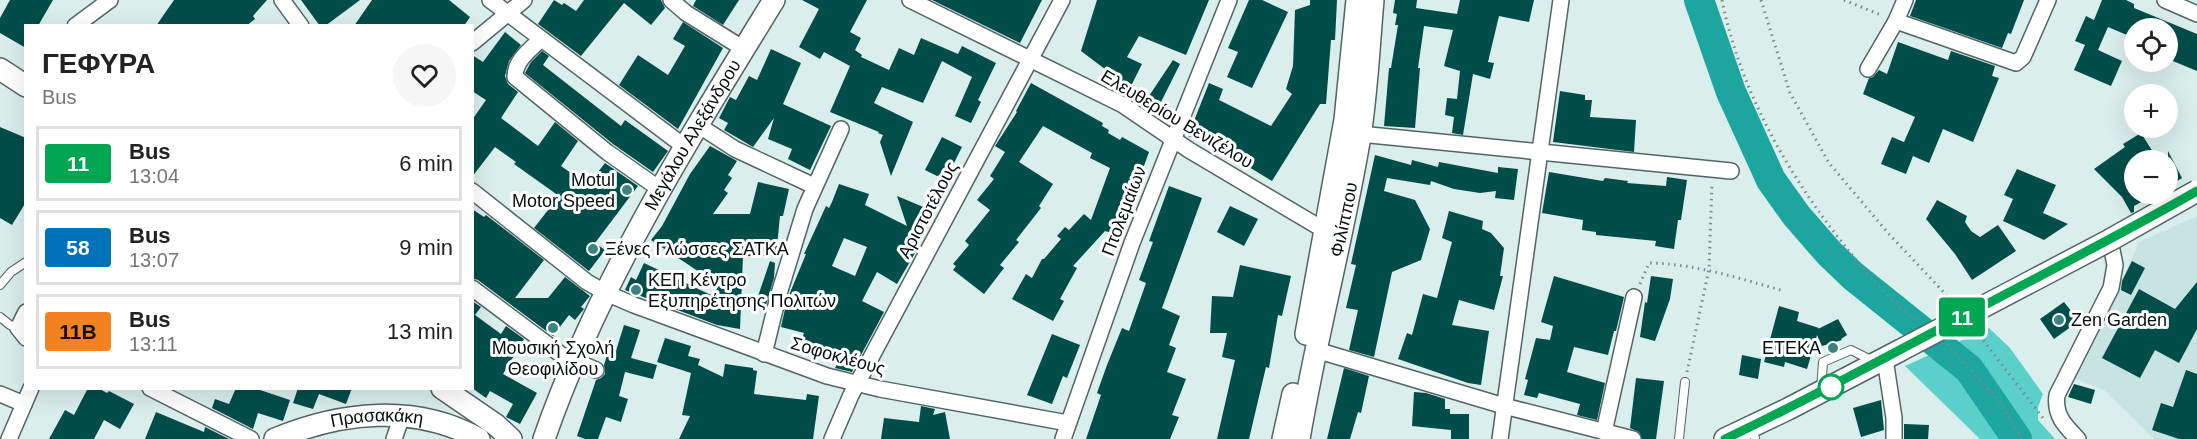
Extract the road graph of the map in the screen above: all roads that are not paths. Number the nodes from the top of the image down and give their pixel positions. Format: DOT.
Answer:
graph roads {
  1 [pos="110,0"];
  2 [pos="282,0"];
  3 [pos="490,0"];
  4 [pos="524,0"];
  5 [pos="671,0"];
  6 [pos="774,0"];
  7 [pos="910,0"];
  8 [pos="1062,0"];
  9 [pos="1229,0"];
  10 [pos="1357,0"];
  11 [pos="1373,0"];
  12 [pos="1561,0"];
  13 [pos="1905,0"];
  14 [pos="2048,0"];
  15 [pos="2165,0"];
  16 [pos="507,14"];
  17 [pos="2197,14"];
  18 [pos="1896,21"];
  19 [pos="78,24"];
  20 [pos="300,24"];
  21 [pos="541,39"];
  22 [pos="474,41"];
  23 [pos="744,49"];
  24 [pos="1030,60"];
  25 [pos="0,69"];
  26 [pos="1868,69"];
  27 [pos="24,83"];
  28 [pos="698,125"];
  29 [pos="841,129"];
  30 [pos="1360,134"];
  31 [pos="1174,139"];
  32 [pos="685,147"];
  33 [pos="1540,152"];
  34 [pos="1731,171"];
  35 [pos="814,186"];
  36 [pos="661,190"];
  37 [pos="2197,191"];
  38 [pos="474,193"];
  39 [pos="1324,230"];
  40 [pos="2110,240"];
  41 [pos="24,263"];
  42 [pos="0,285"];
  43 [pos="474,289"];
  44 [pos="606,293"];
  45 [pos="1634,297"];
  46 [pos="0,317"];
  47 [pos="22,333"];
  48 [pos="1316,350"];
  49 [pos="764,354"];
  50 [pos="1887,358"];
  51 [pos="575,362"];
  52 [pos="596,370"];
  53 [pos="1685,382"];
  54 [pos="856,384"];
  55 [pos="29,390"];
  56 [pos="154,390"];
  57 [pos="445,390"];
  58 [pos="0,394"];
  59 [pos="24,404"];
  60 [pos="1504,406"];
  61 [pos="402,416"];
  62 [pos="1068,423"];
  63 [pos="1604,432"];
  64 [pos="9,439"];
  65 [pos="251,439"];
  66 [pos="275,439"];
  67 [pos="394,439"];
  68 [pos="479,439"];
  69 [pos="511,439"];
  70 [pos="544,439"];
  71 [pos="832,439"];
  72 [pos="1063,439"];
  73 [pos="1283,439"];
  74 [pos="1299,439"];
  75 [pos="1500,439"];
  76 [pos="1633,439"];
  77 [pos="1679,439"];
  78 [pos="1725,439"];
  79 [pos="1894,439"];
  80 [pos="2078,439"];
  1 -- 19 [label="street"];
  2 -- 20 [label="street"];
  3 -- 16 [label="street"];
  4 -- 16 [label="street"];
  5 -- 23 [label="street"];
  6 -- 23 [label="street, Μεγάλου Αλεξάνδρου"];
  7 -- 24 [label="street, Ελευθερίου Βενιζέλου"];
  8 -- 24 [label="street, Αριστοτέλους"];
  9 -- 31 [label="street, Πτολεμαίων"];
  10 -- 39 [label="street, Φιλίππου"];
  11 -- 30 [label="street, Φιλίππου"];
  12 -- 33 [label="street"];
  13 -- 18 [label="street"];
  14 -- 18 [label="street"];
  15 -- 17 [label="street"];
  16 -- 21 [label="street"];
  16 -- 22 [label="street"];
  18 -- 26 [label="street"];
  21 -- 32 [label="street"];
  21 -- 36 [label="street"];
  23 -- 28 [label="street, Μεγάλου Αλεξάνδρου"];
  24 -- 31 [label="street, Ελευθερίου Βενιζέλου"];
  24 -- 54 [label="street, Αριστοτέλους"];
  25 -- 27 [label="street"];
  28 -- 32 [label="street, Μεγάλου Αλεξάνδρου"];
  28 -- 35 [label="street"];
  29 -- 35 [label="street"];
  30 -- 33 [label="street"];
  30 -- 48 [label="street, Φιλίππου"];
  31 -- 39 [label="street, Ελευθερίου Βενιζέλου"];
  31 -- 62 [label="street, Πτολεμαίων"];
  32 -- 36 [label="street, Μεγάλου Αλεξάνδρου"];
  33 -- 34 [label="street"];
  33 -- 60 [label="street"];
  35 -- 49 [label="street"];
  36 -- 44 [label="street, Μεγάλου Αλεξάνδρου"];
  37 -- 40 [label="street, bridge"];
  38 -- 44 [label="street, Σοφοκλέους"];
  39 -- 73 [label="street, Φιλίππου"];
  40 -- 50 [label="street, bridge"];
  40 -- 80 [label="street"];
  41 -- 42 [label="lane"];
  43 -- 51 [label="street"];
  44 -- 49 [label="street, Σοφοκλέους"];
  44 -- 51 [label="street, Μεγάλου Αλεξάνδρου"];
  45 -- 63 [label="street"];
  46 -- 47 [label="lane"];
  48 -- 60 [label="street"];
  48 -- 74 [label="street, Φιλίππου"];
  49 -- 54 [label="street, Σοφοκλέους"];
  50 -- 78 [label="street"];
  50 -- 79 [label="street"];
  51 -- 52 [label="street"];
  51 -- 70 [label="street, Μεγάλου Αλεξάνδρου"];
  53 -- 77 [label="lane"];
  54 -- 62 [label="street, Σοφοκλέους"];
  54 -- 71 [label="street, Αριστοτέλους"];
  55 -- 59 [label="street"];
  56 -- 65 [label="street"];
  57 -- 69 [label="street"];
  58 -- 59 [label="street"];
  59 -- 64 [label="street"];
  60 -- 63 [label="street"];
  60 -- 75 [label="street"];
  61 -- 66 [label="street, Πρασακάκη"];
  61 -- 67 [label="street"];
  61 -- 68 [label="street, Πρασακάκη"];
  62 -- 72 [label="street, Πτολεμαίων"];
  63 -- 76 [label="street"];
}
